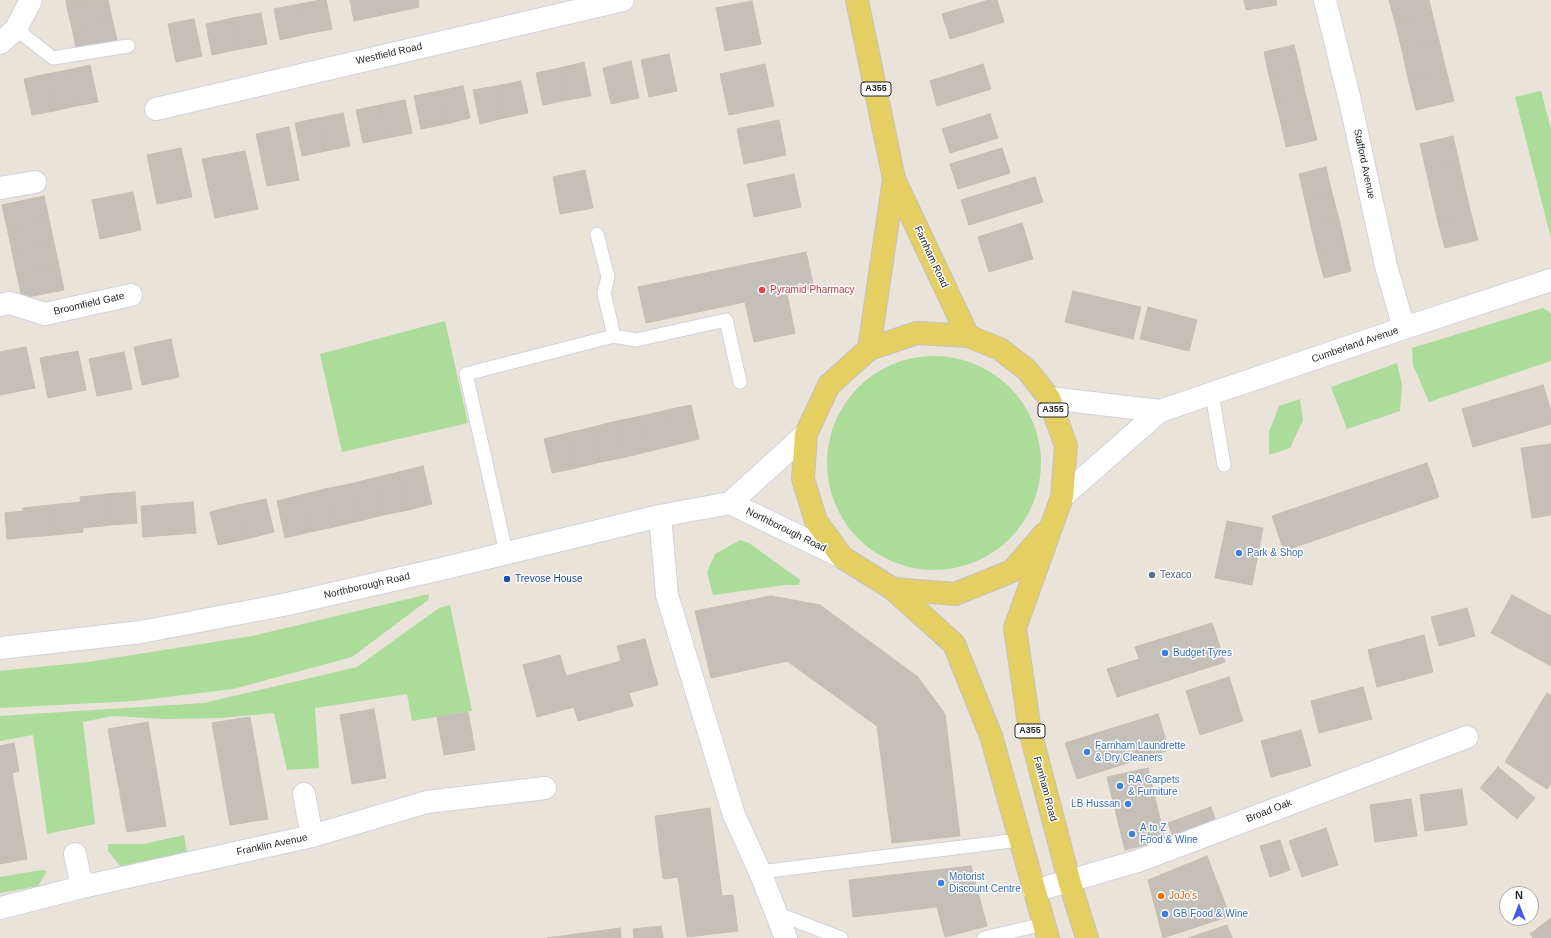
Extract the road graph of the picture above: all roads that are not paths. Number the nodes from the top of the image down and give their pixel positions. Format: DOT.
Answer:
graph roads {
  1 [pos="31,0"];
  2 [pos="622,0"];
  3 [pos="857,0"];
  4 [pos="1325,0"];
  5 [pos="8,36"];
  6 [pos="128,46"];
  7 [pos="156,109"];
  8 [pos="894,179"];
  9 [pos="35,182"];
  10 [pos="0,188"];
  11 [pos="597,234"];
  12 [pos="1551,280"];
  13 [pos="131,295"];
  14 [pos="0,305"];
  15 [pos="1404,328"];
  16 [pos="614,336"];
  17 [pos="968,336"];
  18 [pos="869,349"];
  19 [pos="740,382"];
  20 [pos="1212,394"];
  21 [pos="1049,398"];
  22 [pos="1160,411"];
  23 [pos="806,434"];
  24 [pos="1224,465"];
  25 [pos="1062,497"];
  26 [pos="730,504"];
  27 [pos="660,516"];
  28 [pos="1052,524"];
  29 [pos="506,552"];
  30 [pos="842,557"];
  31 [pos="893,589"];
  32 [pos="0,648"];
  33 [pos="1467,737"];
  34 [pos="545,788"];
  35 [pos="304,794"];
  36 [pos="312,836"];
  37 [pos="1019,840"];
  38 [pos="76,854"];
  39 [pos="760,872"];
  40 [pos="1069,880"];
  41 [pos="82,887"];
  42 [pos="1034,891"];
  43 [pos="0,908"];
  44 [pos="776,913"];
  45 [pos="1046,931"];
  46 [pos="786,938"];
  47 [pos="841,938"];
  48 [pos="984,938"];
  49 [pos="1087,938"];
  1 -- 5 [label="street"];
  2 -- 7 [label="street, Westfield Road"];
  3 -- 8 [label="main road, Farnham Road / A355"];
  4 -- 15 [label="street, Stafford Avenue"];
  5 -- 6 [label="lane"];
  8 -- 17 [label="main road, Farnham Road / A355"];
  8 -- 18 [label="main road, Farnham Road / A355"];
  9 -- 10 [label="street"];
  11 -- 16 [label="lane"];
  12 -- 15 [label="street, Cumberland Avenue"];
  13 -- 14 [label="street, Broomfield Gate"];
  15 -- 20 [label="street, Cumberland Avenue"];
  16 -- 19 [label="lane"];
  16 -- 29 [label="lane"];
  17 -- 18 [label="main road, Farnham Road / A355"];
  17 -- 21 [label="main road, Farnham Road / A355"];
  18 -- 23 [label="main road, Farnham Road / A355"];
  20 -- 22 [label="street, Cumberland Avenue"];
  20 -- 24 [label="lane"];
  21 -- 22 [label="street, Cumberland Avenue"];
  21 -- 25 [label="main road, Farnham Road / A355"];
  22 -- 25 [label="street, Cumberland Avenue"];
  23 -- 26 [label="street, Northborough Road"];
  23 -- 30 [label="main road, Farnham Road / A355"];
  25 -- 28 [label="main road, Farnham Road / A355"];
  26 -- 27 [label="street, Northborough Road"];
  26 -- 30 [label="street, Northborough Road"];
  27 -- 29 [label="street, Northborough Road"];
  27 -- 39 [label="street"];
  28 -- 31 [label="main road, Farnham Road / A355"];
  28 -- 40 [label="main road, Farnham Road / A355"];
  29 -- 32 [label="street, Northborough Road"];
  30 -- 31 [label="main road, Farnham Road / A355"];
  31 -- 37 [label="main road, Farnham Road / A355"];
  33 -- 40 [label="street, Broad Oak"];
  34 -- 36 [label="street, Franklin Avenue"];
  35 -- 36 [label="street"];
  36 -- 41 [label="street, Franklin Avenue"];
  37 -- 39 [label="lane"];
  37 -- 42 [label="main road, Farnham Road / A355"];
  38 -- 41 [label="street"];
  39 -- 44 [label="street"];
  40 -- 42 [label="street, Broad Oak"];
  40 -- 49 [label="main road, Farnham Road / A355"];
  41 -- 43 [label="street, Franklin Avenue"];
  42 -- 45 [label="main road, Farnham Road / A355"];
  44 -- 46 [label="street"];
  44 -- 47 [label="lane"];
  45 -- 48 [label="lane"];
}
